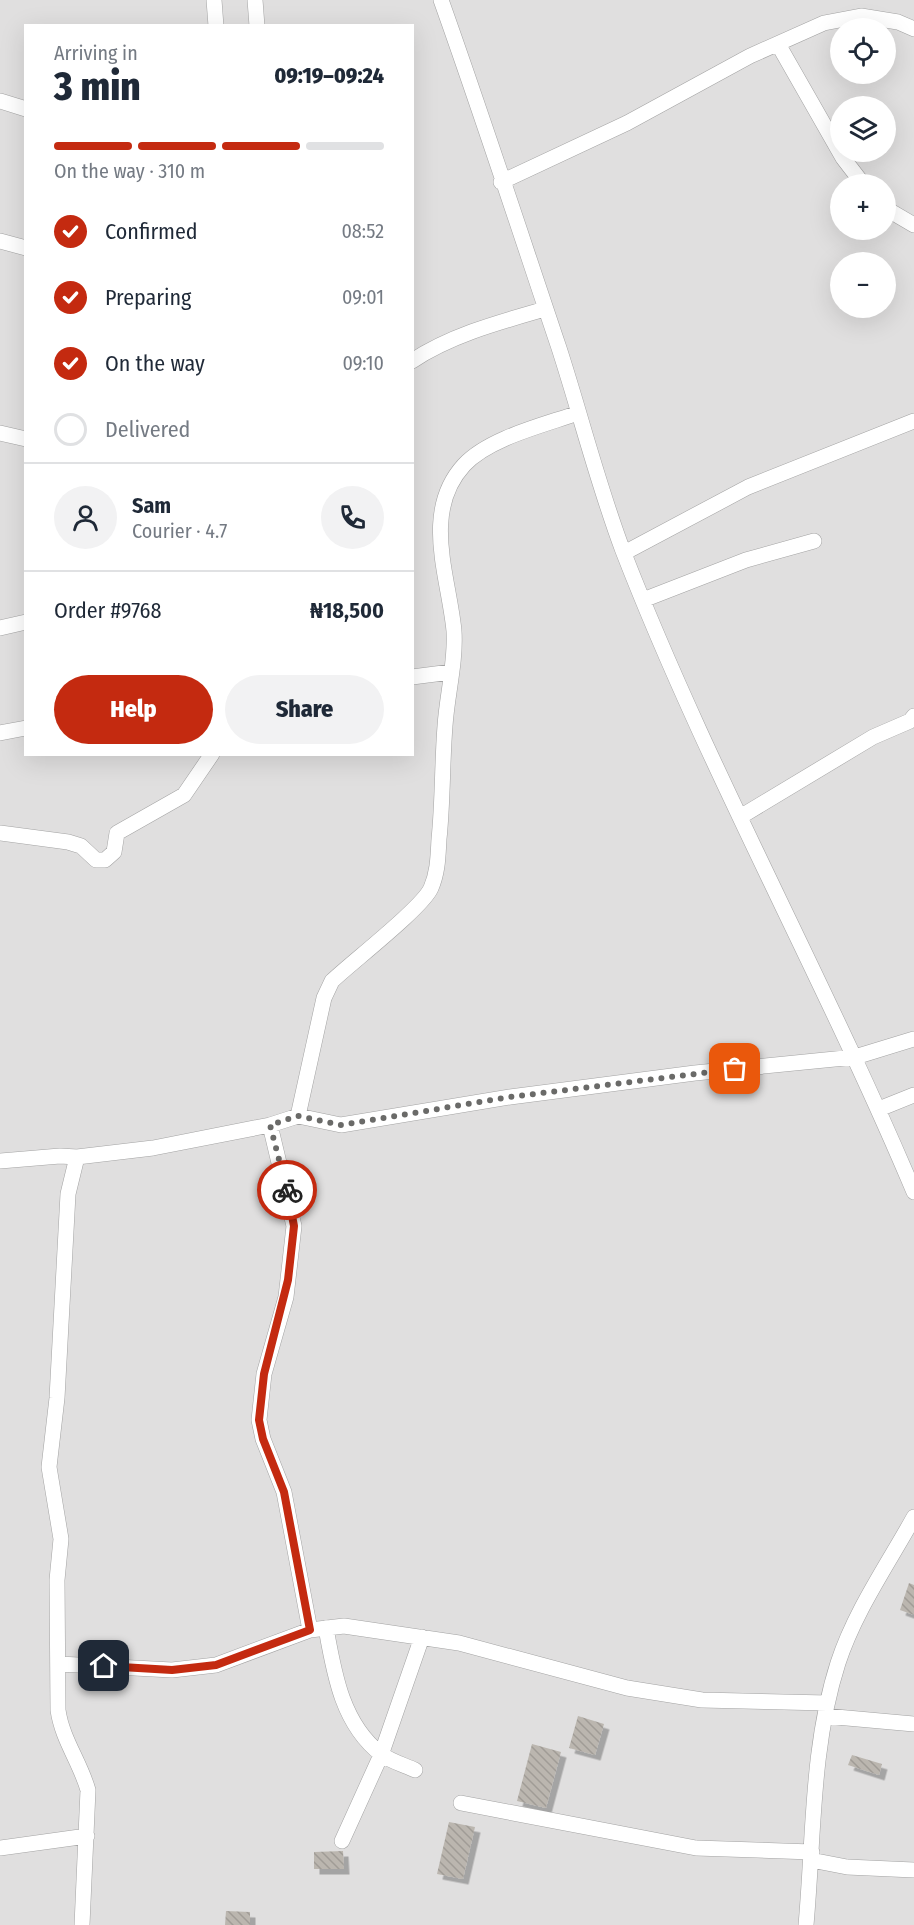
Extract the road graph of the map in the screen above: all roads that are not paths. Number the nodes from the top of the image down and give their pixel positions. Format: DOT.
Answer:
graph roads {
  1 [pos="214,0"];
  2 [pos="255,0"];
  3 [pos="441,0"];
  4 [pos="216,24"];
  5 [pos="257,24"];
  6 [pos="914,29"];
  7 [pos="778,44"];
  8 [pos="0,101"];
  9 [pos="24,108"];
  10 [pos="855,174"];
  11 [pos="501,182"];
  12 [pos="896,214"];
  13 [pos="914,225"];
  14 [pos="0,241"];
  15 [pos="24,247"];
  16 [pos="545,309"];
  17 [pos="414,360"];
  18 [pos="578,412"];
  19 [pos="914,421"];
  20 [pos="0,433"];
  21 [pos="24,439"];
  22 [pos="814,541"];
  23 [pos="624,553"];
  24 [pos="643,600"];
  25 [pos="24,622"];
  26 [pos="0,628"];
  27 [pos="451,672"];
  28 [pos="414,677"];
  29 [pos="914,716"];
  30 [pos="24,728"];
  31 [pos="0,733"];
  32 [pos="211,756"];
  33 [pos="740,817"];
  34 [pos="0,833"];
  35 [pos="914,1039"];
  36 [pos="855,1057"];
  37 [pos="914,1095"];
  38 [pos="879,1109"];
  39 [pos="298,1116"];
  40 [pos="270,1125"];
  41 [pos="77,1157"];
  42 [pos="0,1161"];
  43 [pos="914,1192"];
  44 [pos="914,1517"];
  45 [pos="326,1628"];
  46 [pos="310,1630"];
  47 [pos="422,1637"];
  48 [pos="59,1664"];
  49 [pos="826,1709"];
  50 [pos="914,1724"];
  51 [pos="381,1755"];
  52 [pos="415,1770"];
  53 [pos="461,1803"];
  54 [pos="87,1836"];
  55 [pos="342,1840"];
  56 [pos="0,1848"];
  57 [pos="811,1856"];
  58 [pos="914,1870"];
  59 [pos="82,1925"];
  60 [pos="806,1925"];
  1 -- 4 [label="street"];
  2 -- 5 [label="street"];
  3 -- 11 [label="street"];
  6 -- 7 [label="street"];
  7 -- 10 [label="street"];
  7 -- 11 [label="street"];
  8 -- 9 [label="street"];
  11 -- 16 [label="street"];
  12 -- 13 [label="street"];
  14 -- 15 [label="street"];
  16 -- 17 [label="street"];
  16 -- 18 [label="street"];
  18 -- 23 [label="street"];
  18 -- 27 [label="street"];
  19 -- 23 [label="street"];
  20 -- 21 [label="street"];
  22 -- 24 [label="street"];
  23 -- 24 [label="street"];
  24 -- 33 [label="street"];
  25 -- 26 [label="street"];
  27 -- 28 [label="street"];
  27 -- 39 [label="street"];
  29 -- 33 [label="street"];
  30 -- 31 [label="street"];
  32 -- 34 [label="street"];
  33 -- 36 [label="street"];
  35 -- 36 [label="street"];
  36 -- 38 [label="street"];
  36 -- 39 [label="street"];
  37 -- 38 [label="street"];
  38 -- 43 [label="street"];
  39 -- 40 [label="street"];
  40 -- 41 [label="street"];
  40 -- 46 [label="street"];
  41 -- 42 [label="street"];
  41 -- 48 [label="street"];
  44 -- 49 [label="street"];
  45 -- 46 [label="street"];
  45 -- 47 [label="street"];
  45 -- 51 [label="street"];
  46 -- 48 [label="street"];
  47 -- 49 [label="street"];
  47 -- 51 [label="street"];
  48 -- 54 [label="street"];
  49 -- 50 [label="street"];
  49 -- 57 [label="street"];
  51 -- 52 [label="street"];
  51 -- 55 [label="street"];
  53 -- 57 [label="street"];
  54 -- 56 [label="street"];
  54 -- 59 [label="street"];
  57 -- 58 [label="street"];
  57 -- 60 [label="street"];
}
